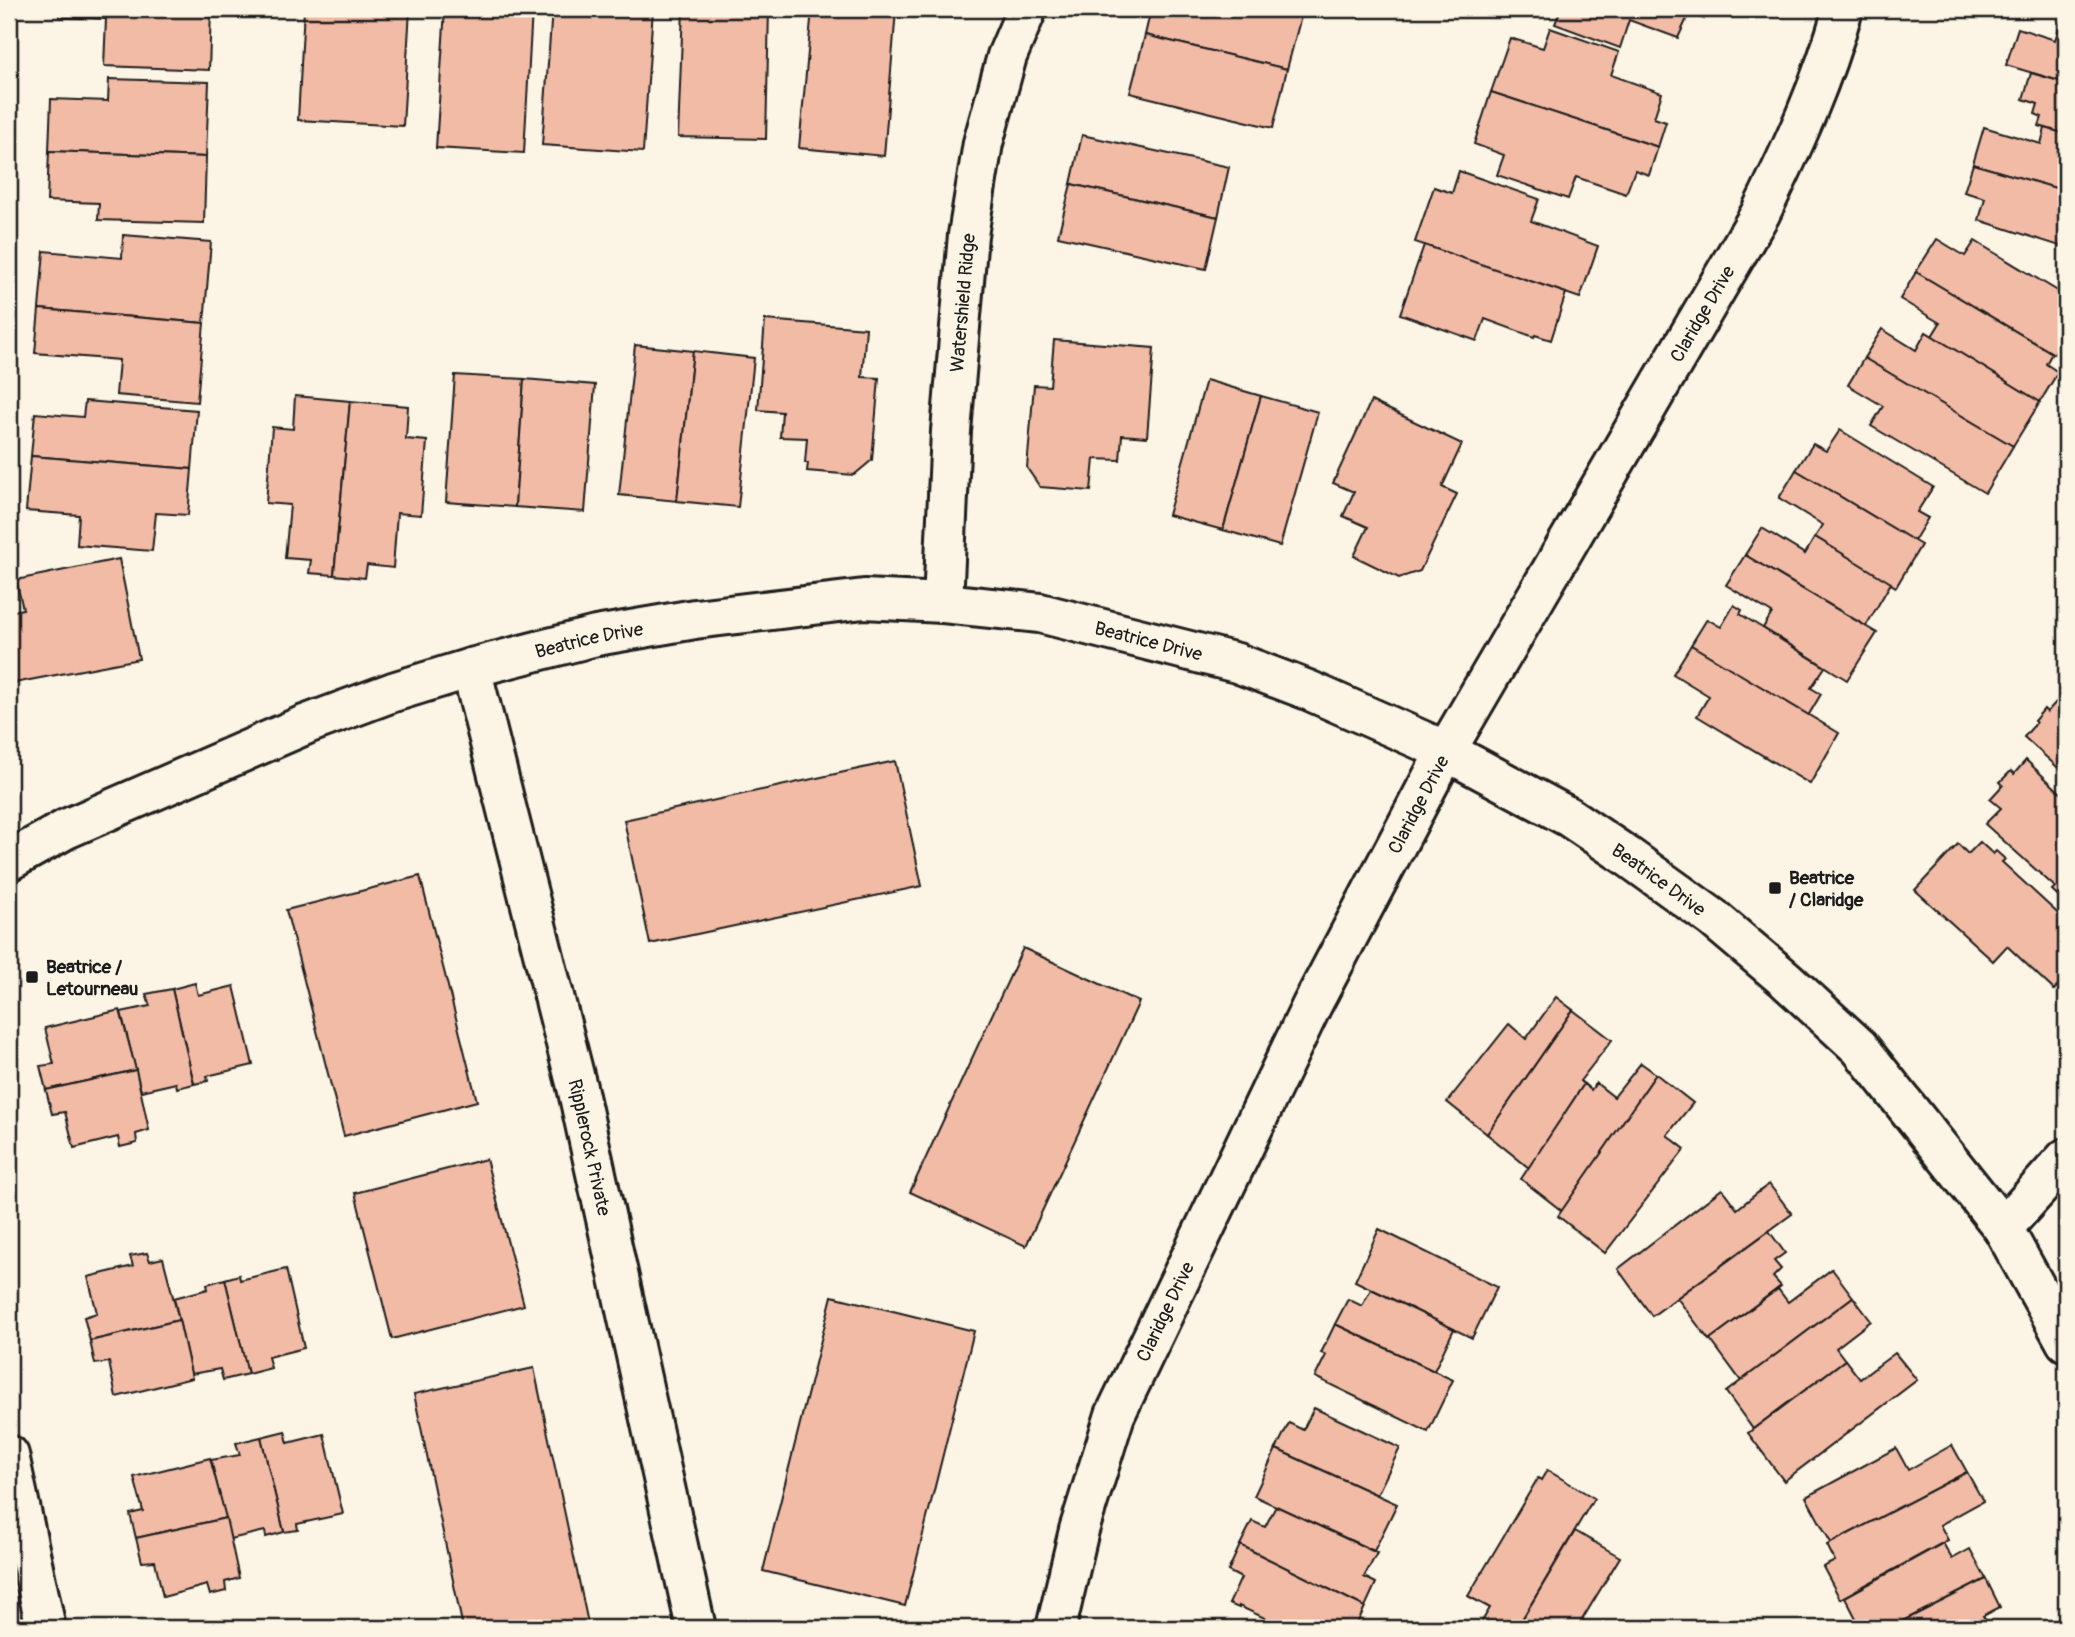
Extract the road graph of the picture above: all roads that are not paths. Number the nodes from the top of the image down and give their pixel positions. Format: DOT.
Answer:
graph roads {
  1 [pos="1027,9"];
  2 [pos="1843,9"];
  3 [pos="943,603"];
  4 [pos="471,668"];
  5 [pos="1446,751"];
  6 [pos="9,861"];
  7 [pos="2066,1158"];
  8 [pos="2003,1228"];
  9 [pos="2066,1342"];
  10 [pos="9,1455"];
  11 [pos="46,1628"];
  12 [pos="696,1628"];
  13 [pos="1056,1628"];
  1 -- 3 [label="street, Watershield Ridge"];
  2 -- 5 [label="street, Claridge Drive"];
  3 -- 4 [label="street, Beatrice Drive"];
  3 -- 5 [label="street, Beatrice Drive"];
  4 -- 6 [label="street, Beatrice Drive"];
  4 -- 12 [label="street, Ripplerock Private"];
  5 -- 8 [label="street, Beatrice Drive"];
  5 -- 13 [label="street, Claridge Drive"];
  7 -- 8 [label="street"];
  8 -- 9 [label="street, Beatrice Drive"];
  10 -- 11 [label="street"];
}
